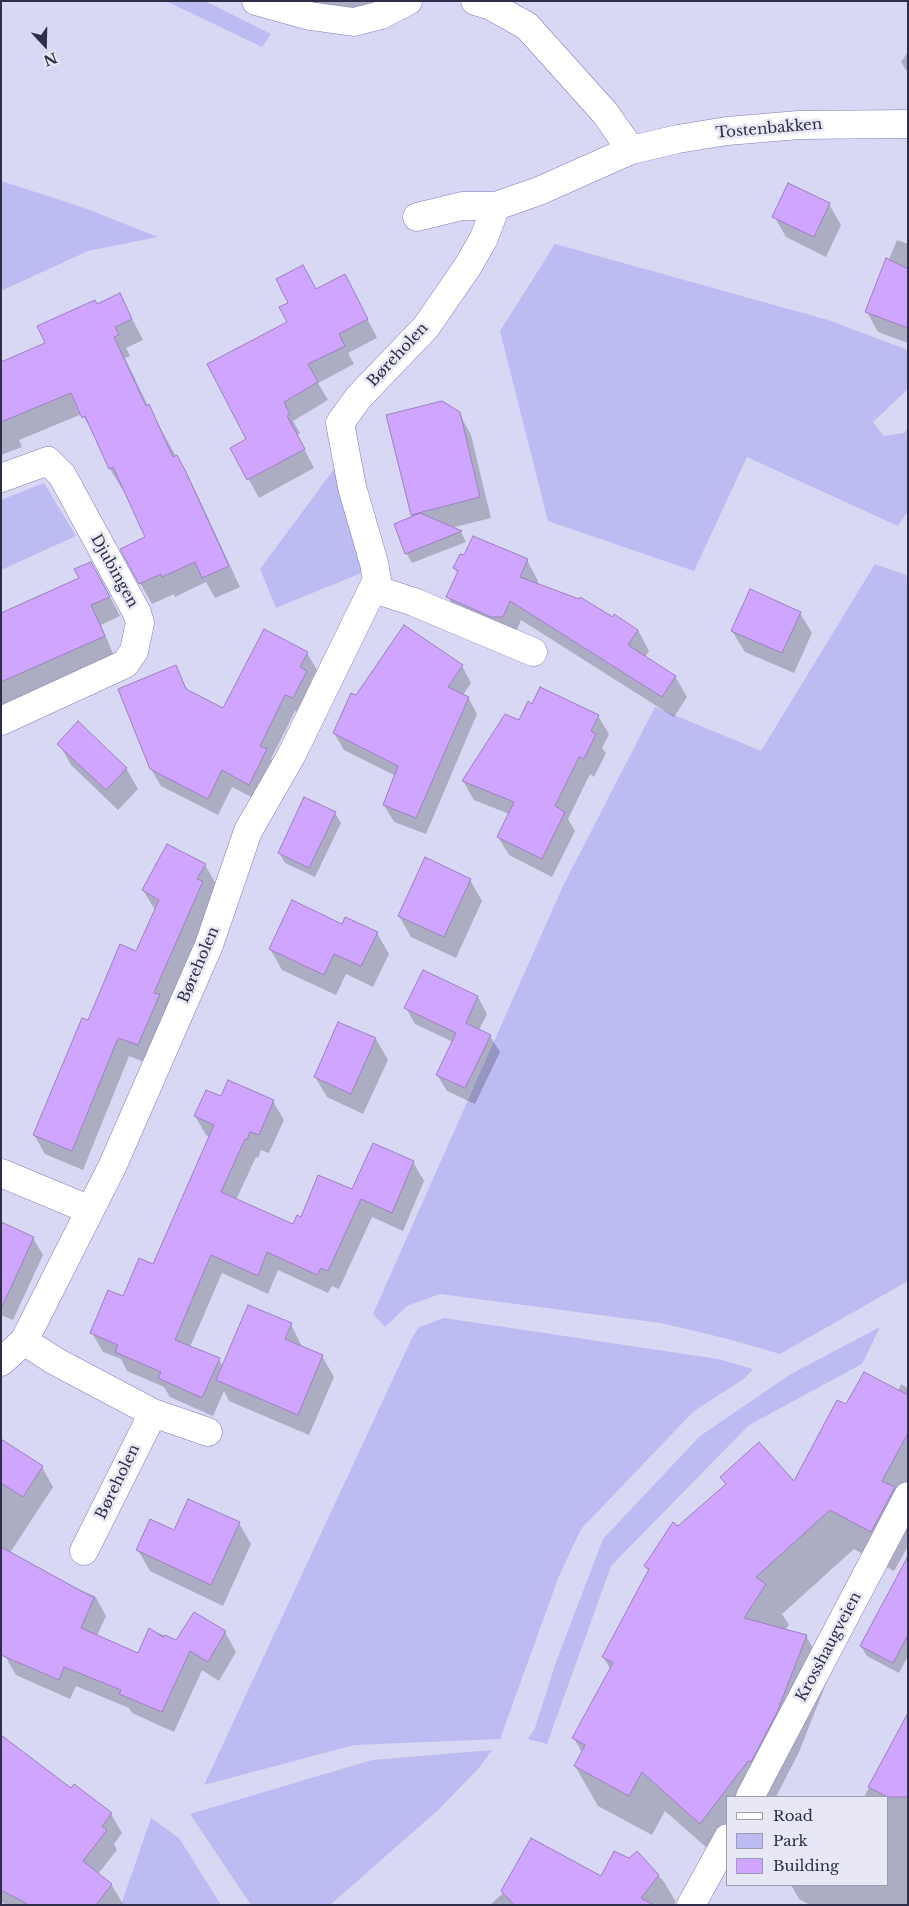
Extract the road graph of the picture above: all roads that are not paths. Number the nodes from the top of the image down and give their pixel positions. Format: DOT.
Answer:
graph roads {
  1 [pos="256,1"];
  2 [pos="408,1"];
  3 [pos="474,1"];
  4 [pos="908,124"];
  5 [pos="631,150"];
  6 [pos="496,206"];
  7 [pos="416,218"];
  8 [pos="1,478"];
  9 [pos="374,589"];
  10 [pos="533,652"];
  11 [pos="1,721"];
  12 [pos="1,1173"];
  13 [pos="90,1210"];
  14 [pos="24,1341"];
  15 [pos="1,1362"];
  16 [pos="153,1413"];
  17 [pos="208,1432"];
  18 [pos="908,1496"];
  19 [pos="84,1551"];
  20 [pos="751,1796"];
  21 [pos="726,1842"];
  22 [pos="691,1905"];
  1 -- 2 [label="street"];
  3 -- 5 [label="street"];
  4 -- 5 [label="street, Tostenbakken"];
  5 -- 6 [label="street, Tostenbakken"];
  6 -- 7 [label="street"];
  6 -- 9 [label="street, Børeholen"];
  8 -- 11 [label="street, Djubingen"];
  9 -- 10 [label="street"];
  9 -- 13 [label="street, Børeholen"];
  12 -- 13 [label="street"];
  13 -- 14 [label="street, Børeholen"];
  14 -- 15 [label="street, Børeholen"];
  14 -- 16 [label="street"];
  16 -- 17 [label="street"];
  16 -- 19 [label="street, Børeholen"];
  18 -- 20 [label="street, Krosshaugveien"];
  21 -- 22 [label="street"];
}
